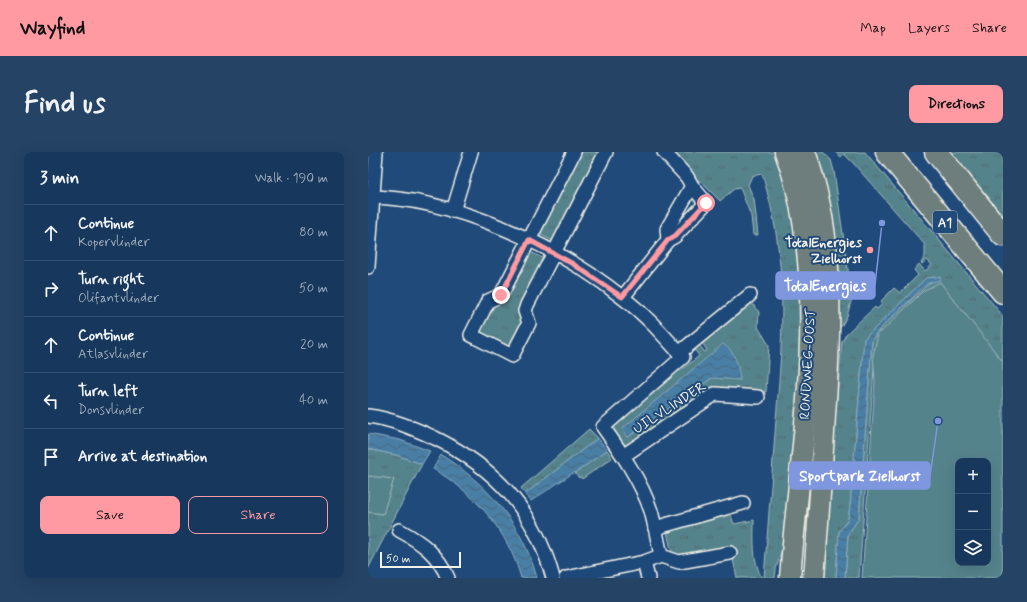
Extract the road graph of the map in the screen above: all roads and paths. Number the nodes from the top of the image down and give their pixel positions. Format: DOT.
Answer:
graph roads {
  1 [pos="376,152"];
  2 [pos="471,152"];
  3 [pos="574,152"];
  4 [pos="606,152"];
  5 [pos="664,152"];
  6 [pos="785,152"];
  7 [pos="805,152"];
  8 [pos="887,152"];
  9 [pos="936,152"];
  10 [pos="692,186"];
  11 [pos="370,197"];
  12 [pos="452,211"];
  13 [pos="1003,235"];
  14 [pos="529,240"];
  15 [pos="668,240"];
  16 [pos="554,254"];
  17 [pos="368,267"];
  18 [pos="1003,292"];
  19 [pos="750,294"];
  20 [pos="622,297"];
  21 [pos="679,353"];
  22 [pos="758,397"];
  23 [pos="368,416"];
  24 [pos="623,456"];
  25 [pos="743,503"];
  26 [pos="655,528"];
  27 [pos="399,530"];
  28 [pos="730,553"];
  29 [pos="661,556"];
  30 [pos="644,562"];
  31 [pos="448,578"];
  32 [pos="553,578"];
  33 [pos="566,578"];
  34 [pos="648,578"];
  35 [pos="790,578"];
  36 [pos="814,578"];
  1 -- 11 [label="street"];
  2 -- 12 [label="street"];
  3 -- 14 [label="street"];
  4 -- 16 [label="street"];
  5 -- 10 [label="street"];
  6 -- 35 [label="main road, RONDWEG-OOST"];
  7 -- 36 [label="main road, RONDWEG-OOST"];
  8 -- 18 [label="highway, A1"];
  9 -- 13 [label="highway"];
  10 -- 15 [label="street"];
  10 -- 15 [label="street"];
  11 -- 12 [label="street"];
  11 -- 17 [label="street"];
  12 -- 14 [label="street"];
  14 -- 16 [label="street"];
  14 -- 16 [label="street"];
  15 -- 20 [label="street"];
  16 -- 20 [label="street"];
  19 -- 21 [label="street"];
  20 -- 21 [label="street"];
  21 -- 24 [label="street"];
  22 -- 24 [label="street, UILVLINDER"];
  23 -- 32 [label="street"];
  24 -- 26 [label="street"];
  25 -- 26 [label="street"];
  26 -- 29 [label="street"];
  27 -- 31 [label="street"];
  28 -- 29 [label="street"];
  29 -- 30 [label="street"];
  30 -- 33 [label="street"];
  30 -- 34 [label="street"];
}
